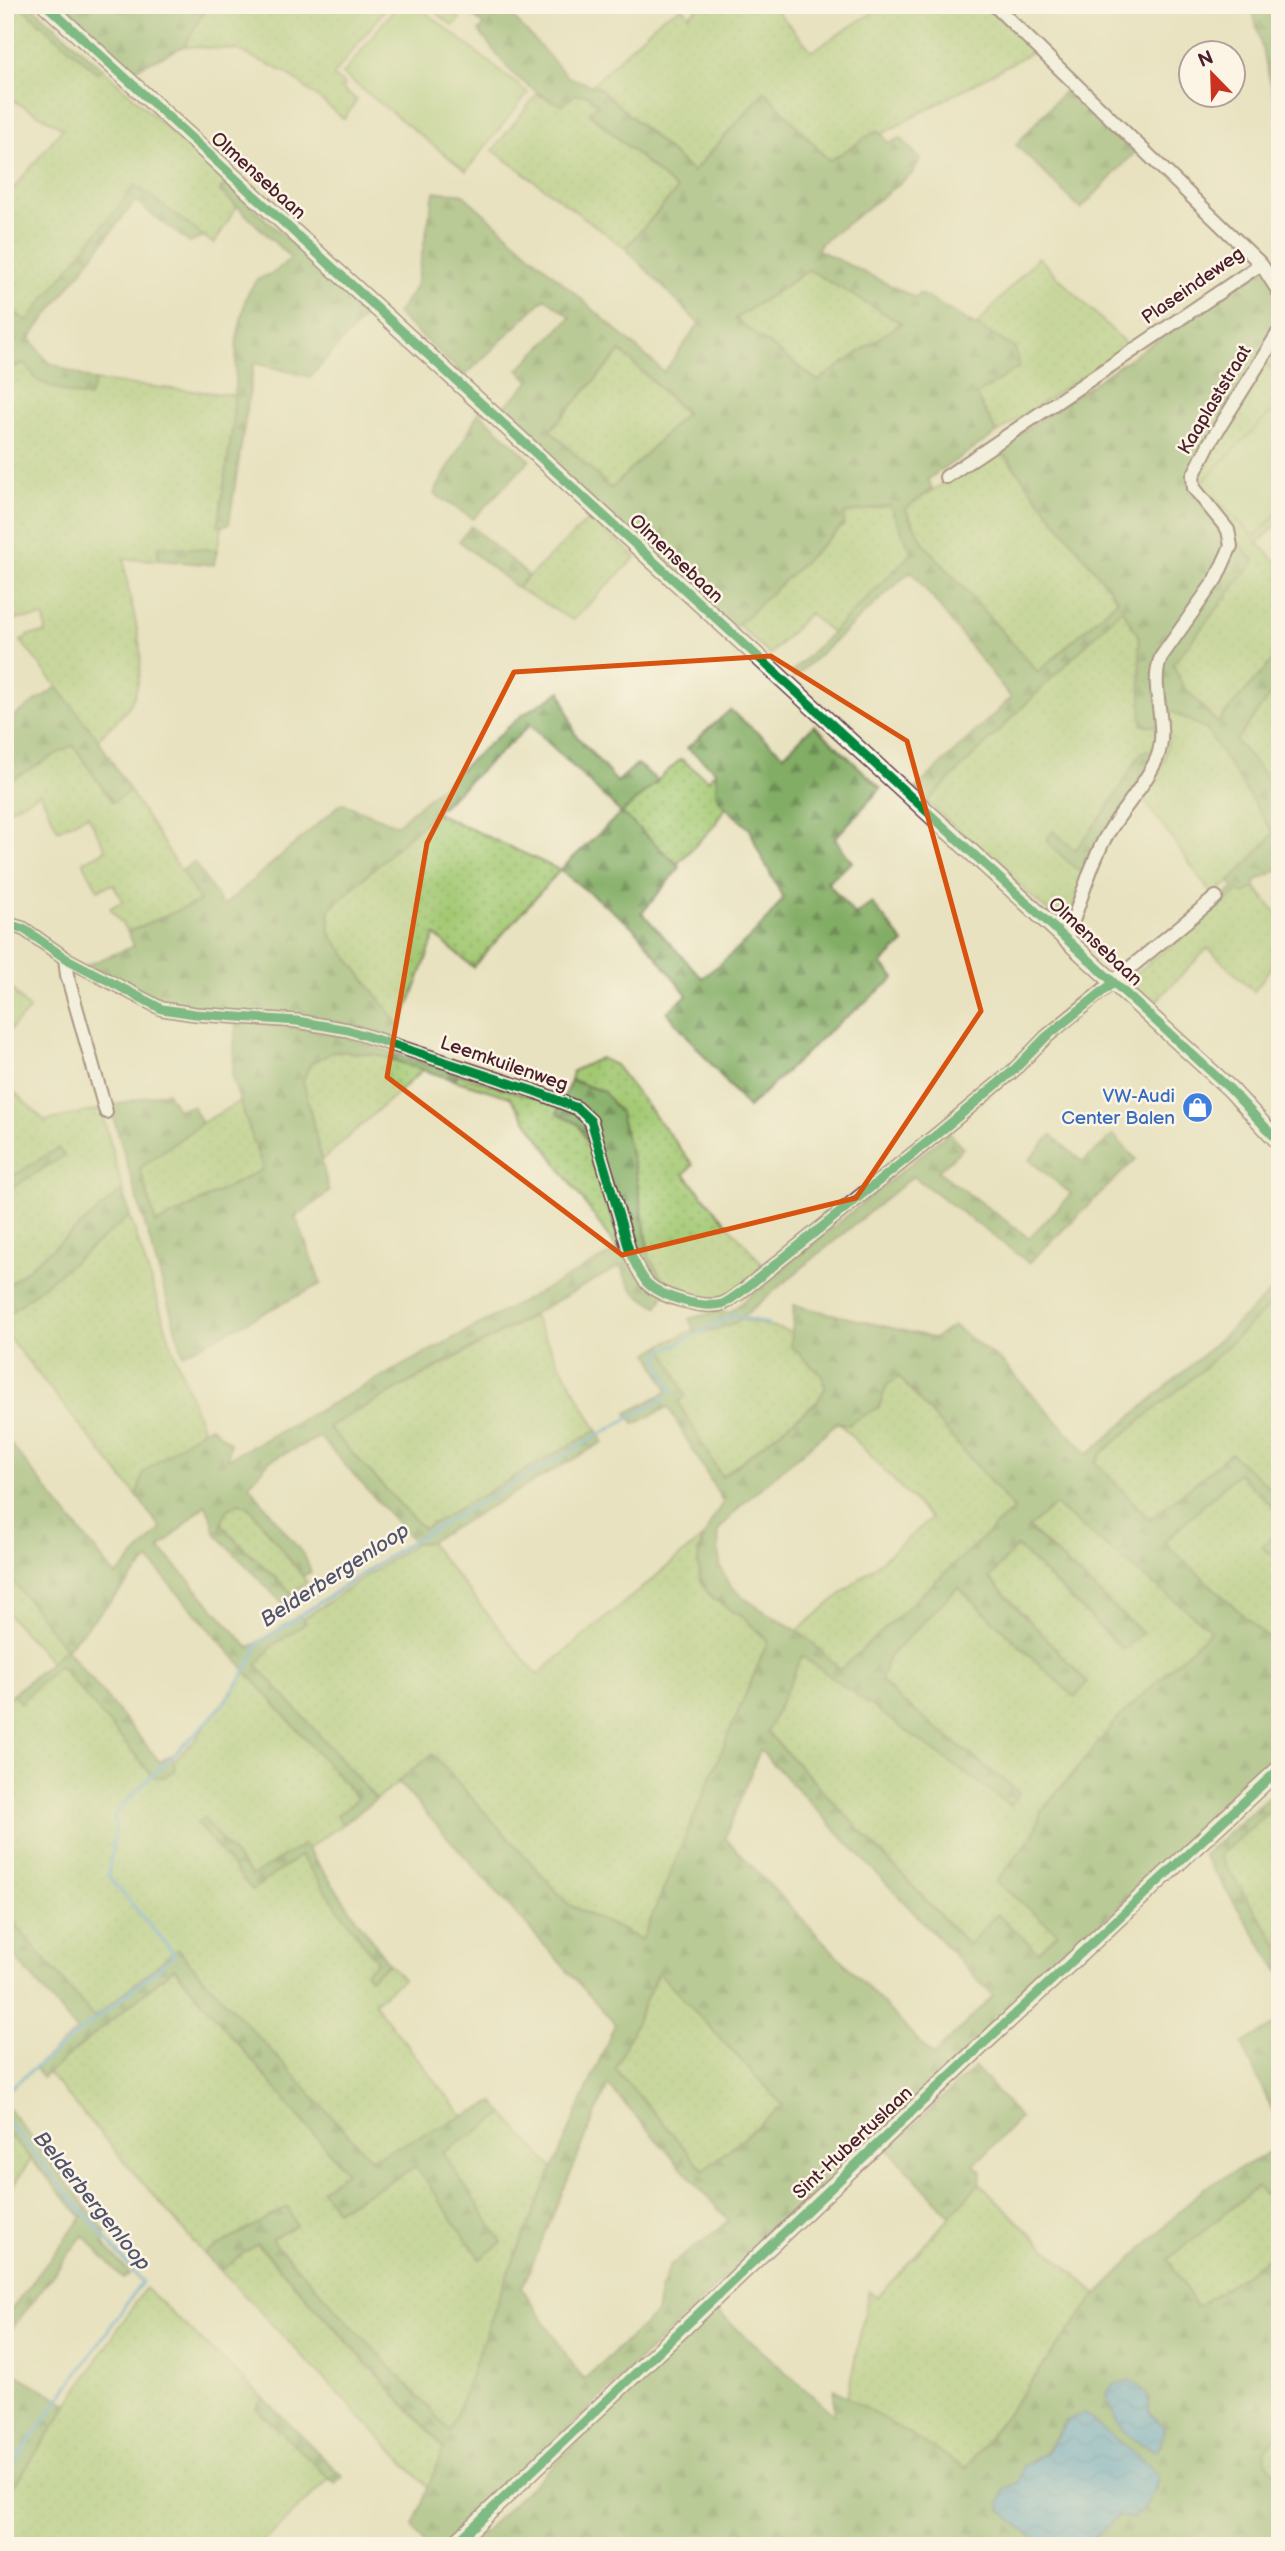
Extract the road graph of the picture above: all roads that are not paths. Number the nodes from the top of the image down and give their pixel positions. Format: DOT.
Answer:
graph roads {
  1 [pos="46,5"];
  2 [pos="994,5"];
  3 [pos="1261,264"];
  4 [pos="1280,294"];
  5 [pos="1280,330"];
  6 [pos="946,477"];
  7 [pos="1216,897"];
  8 [pos="5,923"];
  9 [pos="1064,938"];
  10 [pos="65,958"];
  11 [pos="1113,983"];
  12 [pos="106,1112"];
  13 [pos="1280,1143"];
  14 [pos="1280,1768"];
  15 [pos="453,2546"];
  1 -- 9 [label="street, Olmensebaan"];
  2 -- 3 [label="street, Plaseindeweg"];
  3 -- 4 [label="street"];
  3 -- 6 [label="street, Plaseindeweg"];
  5 -- 9 [label="street, Kaaplaststraat"];
  7 -- 11 [label="street, Leemkuilenweg"];
  8 -- 10 [label="street, Leemkuilenweg"];
  9 -- 11 [label="street, Olmensebaan"];
  10 -- 11 [label="street, Leemkuilenweg"];
  10 -- 12 [label="street"];
  11 -- 13 [label="street, Olmensebaan"];
  14 -- 15 [label="street, Sint-Hubertuslaan"];
}
